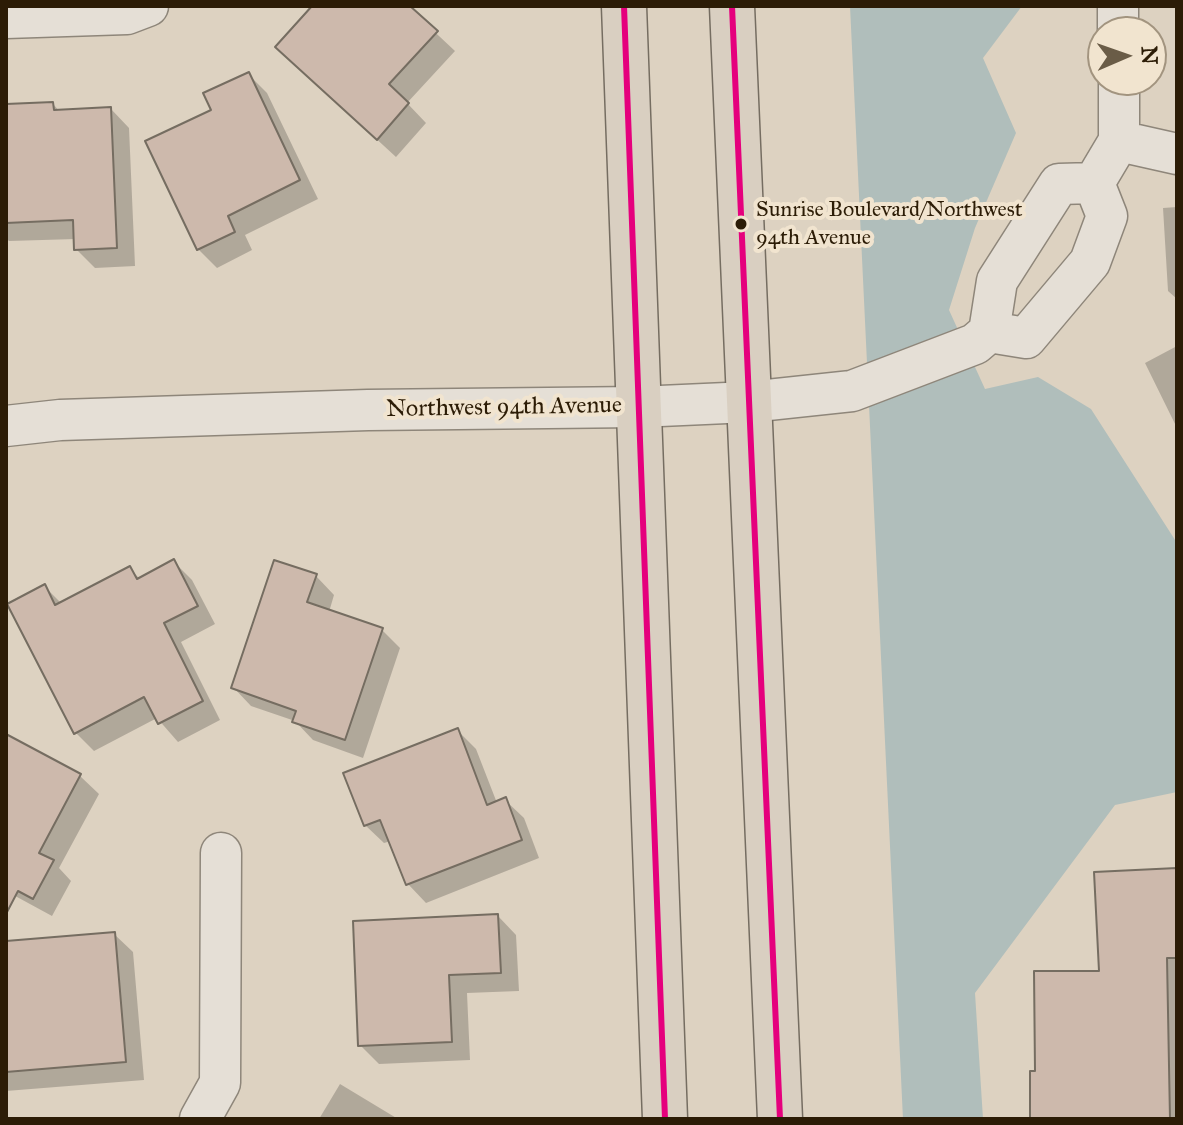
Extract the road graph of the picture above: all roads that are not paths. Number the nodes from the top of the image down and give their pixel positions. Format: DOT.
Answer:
graph roads {
  1 [pos="148,6"];
  2 [pos="624,6"];
  3 [pos="732,6"];
  4 [pos="6,18"];
  5 [pos="1119,96"];
  6 [pos="1119,141"];
  7 [pos="1177,154"];
  8 [pos="1094,183"];
  9 [pos="982,338"];
  10 [pos="749,402"];
  11 [pos="638,407"];
  12 [pos="6,426"];
  13 [pos="221,853"];
  14 [pos="200,1119"];
  15 [pos="665,1119"];
  16 [pos="780,1119"];
  1 -- 4 [label="street"];
  2 -- 11 [label="highway"];
  3 -- 10 [label="highway"];
  5 -- 6 [label="street"];
  6 -- 7 [label="street"];
  6 -- 8 [label="street"];
  8 -- 9 [label="street"];
  8 -- 9 [label="street, Northwest 94th Avenue"];
  9 -- 10 [label="street, Northwest 94th Avenue"];
  10 -- 11 [label="street, Northwest 94th Avenue"];
  10 -- 16 [label="highway"];
  11 -- 12 [label="street, Northwest 94th Avenue"];
  11 -- 15 [label="highway"];
  13 -- 14 [label="street"];
}
